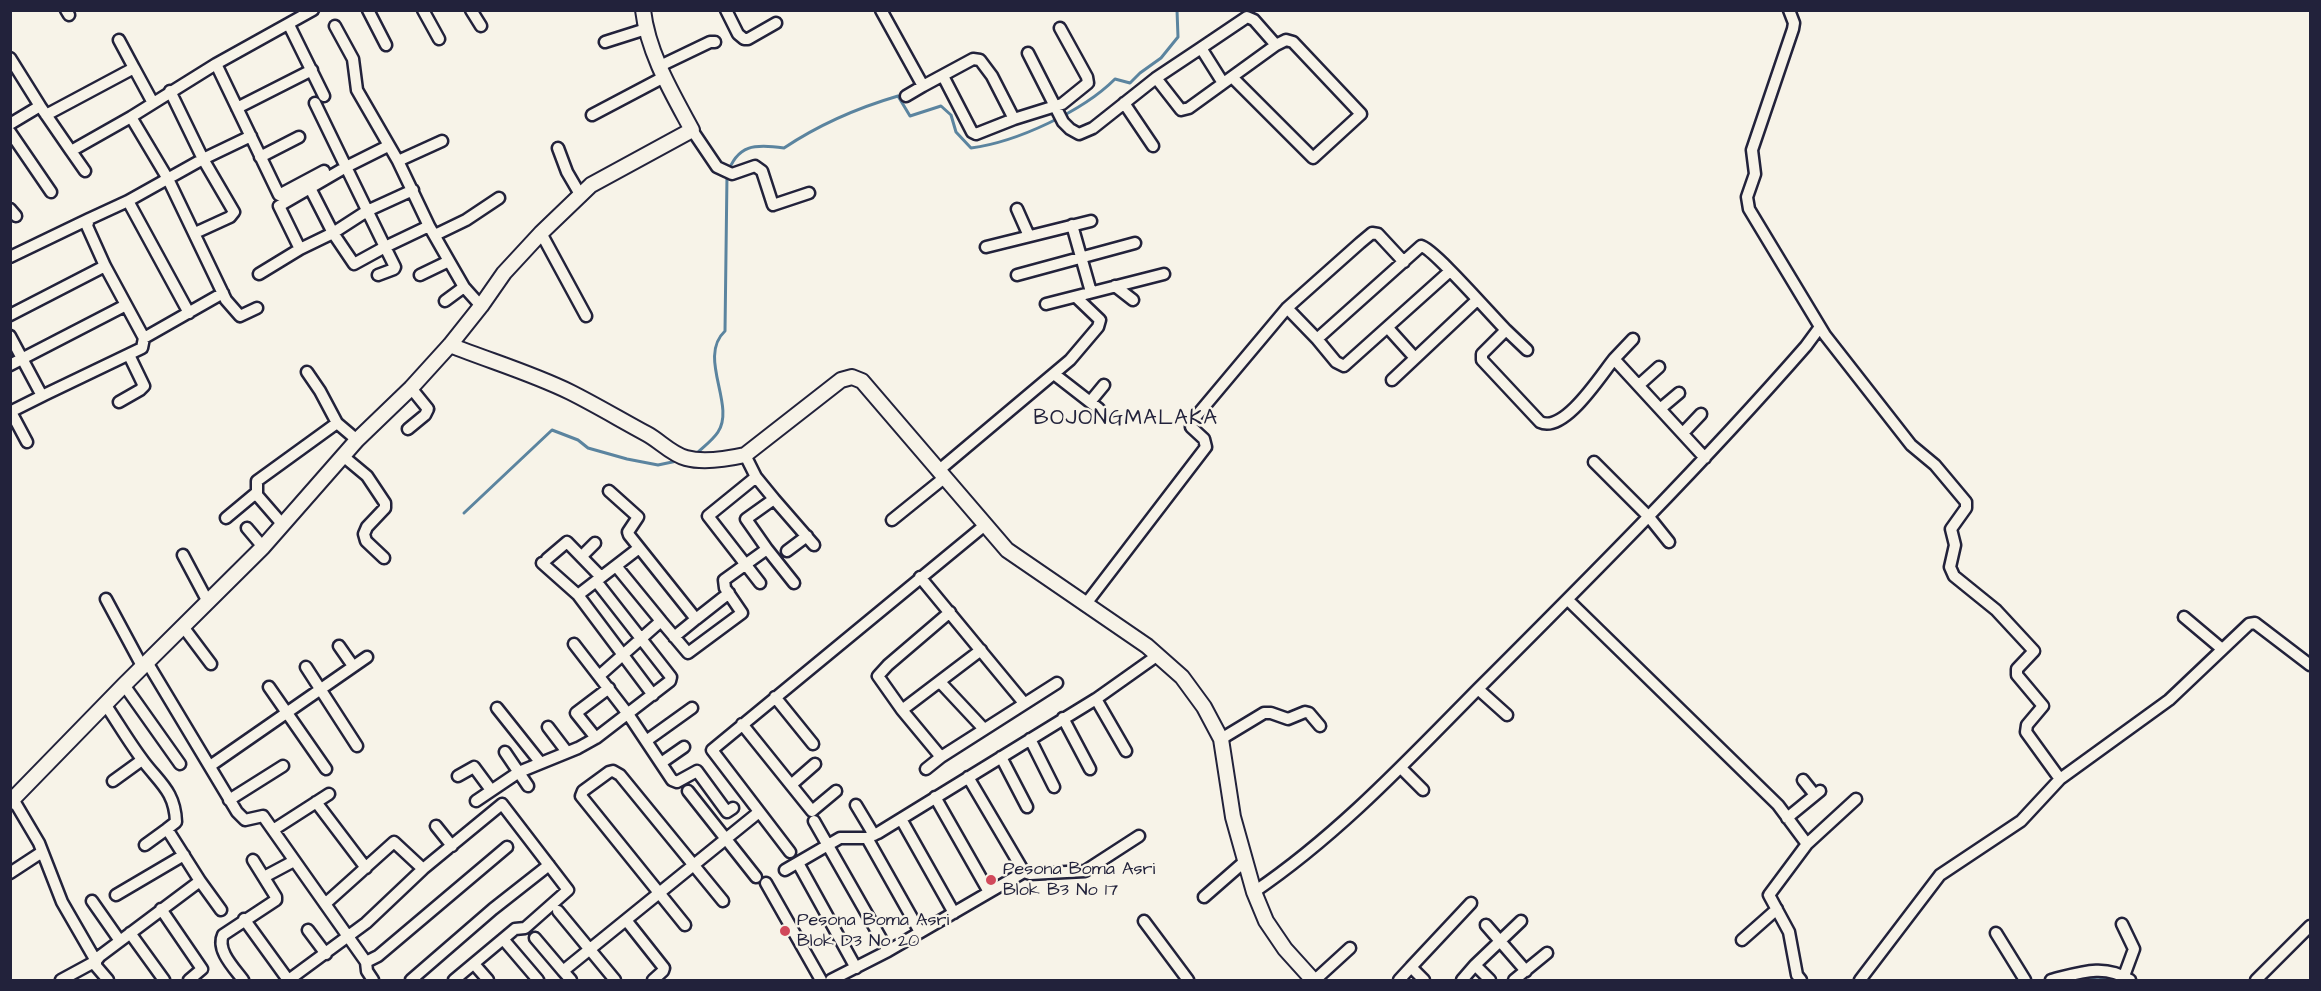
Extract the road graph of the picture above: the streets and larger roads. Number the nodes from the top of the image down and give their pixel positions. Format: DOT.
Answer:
graph roads {
  1 [pos="313,10"];
  2 [pos="368,10"];
  3 [pos="423,10"];
  4 [pos="643,10"];
  5 [pos="726,10"];
  6 [pos="880,10"];
  7 [pos="1789,10"];
  8 [pos="472,11"];
  9 [pos="1244,14"];
  10 [pos="776,23"];
  11 [pos="289,25"];
  12 [pos="335,26"];
  13 [pos="480,26"];
  14 [pos="1060,28"];
  15 [pos="646,29"];
  16 [pos="439,39"];
  17 [pos="119,40"];
  18 [pos="605,42"];
  19 [pos="715,42"];
  20 [pos="386,45"];
  21 [pos="1276,45"];
  22 [pos="1201,48"];
  23 [pos="1028,53"];
  24 [pos="10,58"];
  25 [pos="216,64"];
  26 [pos="134,68"];
  27 [pos="312,70"];
  28 [pos="662,72"];
  29 [pos="943,76"];
  30 [pos="1156,78"];
  31 [pos="1228,80"];
  32 [pos="923,86"];
  33 [pos="170,91"];
  34 [pos="906,96"];
  35 [pos="1124,103"];
  36 [pos="153,104"];
  37 [pos="237,108"];
  38 [pos="43,110"];
  39 [pos="1058,113"];
  40 [pos="592,115"];
  41 [pos="131,117"];
  42 [pos="1014,119"];
  43 [pos="10,124"];
  44 [pos="692,130"];
  45 [pos="10,132"];
  46 [pos="251,136"];
  47 [pos="299,137"];
  48 [pos="442,141"];
  49 [pos="388,146"];
  50 [pos="1153,146"];
  51 [pos="558,148"];
  52 [pos="71,151"];
  53 [pos="260,157"];
  54 [pos="203,159"];
  55 [pos="398,161"];
  56 [pos="346,167"];
  57 [pos="85,171"];
  58 [pos="324,171"];
  59 [pos="168,179"];
  60 [pos="310,188"];
  61 [pos="412,190"];
  62 [pos="51,192"];
  63 [pos="809,193"];
  64 [pos="581,196"];
  65 [pos="499,198"];
  66 [pos="128,201"];
  67 [pos="1017,209"];
  68 [pos="367,211"];
  69 [pos="89,219"];
  70 [pos="1091,221"];
  71 [pos="1072,225"];
  72 [pos="432,231"];
  73 [pos="195,233"];
  74 [pos="333,233"];
  75 [pos="541,233"];
  76 [pos="1029,236"];
  77 [pos="1135,243"];
  78 [pos="385,247"];
  79 [pos="986,247"];
  80 [pos="300,249"];
  81 [pos="10,257"];
  82 [pos="1080,258"];
  83 [pos="449,261"];
  84 [pos="1404,262"];
  85 [pos="105,266"];
  86 [pos="1450,271"];
  87 [pos="259,274"];
  88 [pos="1164,274"];
  89 [pos="378,275"];
  90 [pos="420,275"];
  91 [pos="1017,275"];
  92 [pos="1115,286"];
  93 [pos="464,287"];
  94 [pos="1091,292"];
  95 [pos="223,293"];
  96 [pos="1076,297"];
  97 [pos="1134,300"];
  98 [pos="1477,300"];
  99 [pos="445,301"];
  100 [pos="1046,304"];
  101 [pos="126,305"];
  102 [pos="481,306"];
  103 [pos="257,308"];
  104 [pos="1287,308"];
  105 [pos="189,313"];
  106 [pos="10,315"];
  107 [pos="586,316"];
  108 [pos="1820,327"];
  109 [pos="1388,328"];
  110 [pos="1506,330"];
  111 [pos="10,336"];
  112 [pos="144,338"];
  113 [pos="1317,339"];
  114 [pos="1633,339"];
  115 [pos="450,345"];
  116 [pos="1527,350"];
  117 [pos="129,355"];
  118 [pos="1415,358"];
  119 [pos="1614,358"];
  120 [pos="23,359"];
  121 [pos="10,365"];
  122 [pos="1659,367"];
  123 [pos="307,372"];
  124 [pos="1054,374"];
  125 [pos="1392,380"];
  126 [pos="1104,385"];
  127 [pos="1639,385"];
  128 [pos="411,388"];
  129 [pos="1679,393"];
  130 [pos="44,395"];
  131 [pos="119,402"];
  132 [pos="1090,402"];
  133 [pos="1099,409"];
  134 [pos="1660,409"];
  135 [pos="11,412"];
  136 [pos="1701,414"];
  137 [pos="337,423"];
  138 [pos="408,429"];
  139 [pos="1683,433"];
  140 [pos="357,440"];
  141 [pos="27,442"];
  142 [pos="745,455"];
  143 [pos="343,456"];
  144 [pos="1705,458"];
  145 [pos="1594,462"];
  146 [pos="941,475"];
  147 [pos="756,477"];
  148 [pos="609,491"];
  149 [pos="256,493"];
  150 [pos="774,499"];
  151 [pos="1649,517"];
  152 [pos="226,518"];
  153 [pos="892,520"];
  154 [pos="283,525"];
  155 [pos="985,525"];
  156 [pos="247,528"];
  157 [pos="1670,542"];
  158 [pos="595,543"];
  159 [pos="263,547"];
  160 [pos="639,548"];
  161 [pos="767,549"];
  162 [pos="787,551"];
  163 [pos="183,555"];
  164 [pos="582,556"];
  165 [pos="384,558"];
  166 [pos="744,565"];
  167 [pos="616,566"];
  168 [pos="920,577"];
  169 [pos="599,579"];
  170 [pos="760,583"];
  171 [pos="794,583"];
  172 [pos="729,593"];
  173 [pos="578,595"];
  174 [pos="106,599"];
  175 [pos="1568,600"];
  176 [pos="208,602"];
  177 [pos="1081,602"];
  178 [pos="950,612"];
  179 [pos="2184,617"];
  180 [pos="696,619"];
  181 [pos="661,621"];
  182 [pos="184,628"];
  183 [pos="674,637"];
  184 [pos="642,638"];
  185 [pos="574,644"];
  186 [pos="339,646"];
  187 [pos="2222,649"];
  188 [pos="981,650"];
  189 [pos="623,654"];
  190 [pos="1158,655"];
  191 [pos="367,657"];
  192 [pos="145,664"];
  193 [pos="211,664"];
  194 [pos="2310,665"];
  195 [pos="353,666"];
  196 [pos="306,667"];
  197 [pos="599,676"];
  198 [pos="940,682"];
  199 [pos="1057,683"];
  200 [pos="124,685"];
  201 [pos="269,687"];
  202 [pos="609,688"];
  203 [pos="320,689"];
  204 [pos="1478,689"];
  205 [pos="653,695"];
  206 [pos="775,697"];
  207 [pos="1096,699"];
  208 [pos="1024,703"];
  209 [pos="105,704"];
  210 [pos="497,708"];
  211 [pos="692,708"];
  212 [pos="902,711"];
  213 [pos="286,713"];
  214 [pos="628,714"];
  215 [pos="1507,715"];
  216 [pos="1062,718"];
  217 [pos="742,724"];
  218 [pos="1320,726"];
  219 [pos="548,727"];
  220 [pos="983,729"];
  221 [pos="596,738"];
  222 [pos="1030,739"];
  223 [pos="1221,739"];
  224 [pos="646,741"];
  225 [pos="813,744"];
  226 [pos="357,746"];
  227 [pos="684,747"];
  228 [pos="1126,751"];
  229 [pos="505,752"];
  230 [pos="567,752"];
  231 [pos="941,757"];
  232 [pos="1001,757"];
  233 [pos="142,760"];
  234 [pos="540,762"];
  235 [pos="661,763"];
  236 [pos="180,764"];
  237 [pos="815,764"];
  238 [pos="210,766"];
  239 [pos="283,766"];
  240 [pos="1401,768"];
  241 [pos="326,769"];
  242 [pos="926,769"];
  243 [pos="1090,769"];
  244 [pos="519,772"];
  245 [pos="458,776"];
  246 [pos="968,777"];
  247 [pos="2060,779"];
  248 [pos="1803,780"];
  249 [pos="114,781"];
  250 [pos="791,785"];
  251 [pos="528,786"];
  252 [pos="1054,787"];
  253 [pos="491,790"];
  254 [pos="1423,790"];
  255 [pos="688,791"];
  256 [pos="836,791"];
  257 [pos="329,794"];
  258 [pos="935,797"];
  259 [pos="1856,799"];
  260 [pos="12,800"];
  261 [pos="229,800"];
  262 [pos="476,801"];
  263 [pos="315,802"];
  264 [pos="856,805"];
  265 [pos="1027,807"];
  266 [pos="726,812"];
  267 [pos="759,812"];
  268 [pos="1787,818"];
  269 [pos="901,819"];
  270 [pos="814,820"];
  271 [pos="436,826"];
  272 [pos="167,829"];
  273 [pos="273,830"];
  274 [pos="871,836"];
  275 [pos="1139,836"];
  276 [pos="725,839"];
  277 [pos="828,844"];
  278 [pos="1808,844"];
  279 [pos="145,845"];
  280 [pos="452,846"];
  281 [pos="507,847"];
  282 [pos="42,852"];
  283 [pos="790,852"];
  284 [pos="184,855"];
  285 [pos="253,860"];
  286 [pos="294,861"];
  287 [pos="1244,862"];
  288 [pos="798,863"];
  289 [pos="549,865"];
  290 [pos="693,865"];
  291 [pos="366,868"];
  292 [pos="423,869"];
  293 [pos="785,870"];
  294 [pos="1024,872"];
  295 [pos="10,873"];
  296 [pos="264,877"];
  297 [pos="200,881"];
  298 [pos="989,892"];
  299 [pos="1254,892"];
  300 [pos="659,893"];
  301 [pos="116,895"];
  302 [pos="1204,897"];
  303 [pos="92,901"];
  304 [pos="723,901"];
  305 [pos="1471,903"];
  306 [pos="326,904"];
  307 [pos="161,909"];
  308 [pos="1777,909"];
  309 [pos="221,910"];
  310 [pos="558,910"];
  311 [pos="954,913"];
  312 [pos="244,919"];
  313 [pos="626,920"];
  314 [pos="1144,921"];
  315 [pos="1521,921"];
  316 [pos="2122,924"];
  317 [pos="685,925"];
  318 [pos="1486,925"];
  319 [pos="2310,926"];
  320 [pos="308,930"];
  321 [pos="920,932"];
  322 [pos="130,933"];
  323 [pos="1996,933"];
  324 [pos="348,936"];
  325 [pos="535,938"];
  326 [pos="503,939"];
  327 [pos="1742,940"];
  328 [pos="120,941"];
  329 [pos="1499,941"];
  330 [pos="1350,948"];
  331 [pos="590,950"];
  332 [pos="888,951"];
  333 [pos="1547,953"];
  334 [pos="326,954"];
  335 [pos="96,961"];
  336 [pos="366,962"];
  337 [pos="474,964"];
  338 [pos="1475,965"];
  339 [pos="1411,967"];
  340 [pos="856,968"];
  341 [pos="563,971"];
  342 [pos="1523,976"];
  343 [pos="2127,979"];
  344 [pos="62,981"];
  345 [pos="108,981"];
  346 [pos="165,981"];
  347 [pos="189,981"];
  348 [pos="243,981"];
  349 [pos="373,981"];
  350 [pos="411,981"];
  351 [pos="454,981"];
  352 [pos="488,981"];
  353 [pos="538,981"];
  354 [pos="571,981"];
  355 [pos="615,981"];
  356 [pos="653,981"];
  357 [pos="821,981"];
  358 [pos="831,981"];
  359 [pos="1188,981"];
  360 [pos="1314,981"];
  361 [pos="1399,981"];
  362 [pos="1424,981"];
  363 [pos="1462,981"];
  364 [pos="1490,981"];
  365 [pos="1800,981"];
  366 [pos="1860,981"];
  367 [pos="2025,981"];
  368 [pos="2052,981"];
  369 [pos="2256,981"];
  1 -- 11 [label="street"];
  2 -- 20 [label="street"];
  3 -- 16 [label="street"];
  4 -- 15 [label="street"];
  5 -- 10 [label="street"];
  6 -- 32 [label="street"];
  7 -- 108 [label="street"];
  8 -- 13 [label="street"];
  9 -- 21 [label="street"];
  9 -- 22 [label="street"];
  11 -- 25 [label="street"];
  11 -- 27 [label="street"];
  12 -- 49 [label="street"];
  14 -- 39 [label="street"];
  15 -- 18 [label="street"];
  15 -- 28 [label="street"];
  17 -- 26 [label="street"];
  19 -- 28 [label="street"];
  21 -- 31 [label="street"];
  21 -- 31 [label="street"];
  22 -- 30 [label="street"];
  22 -- 31 [label="street"];
  23 -- 39 [label="street"];
  24 -- 38 [label="street"];
  25 -- 33 [label="street"];
  25 -- 37 [label="street"];
  26 -- 36 [label="street"];
  26 -- 38 [label="street"];
  27 -- 37 [label="street"];
  27 -- 56 [label="street"];
  28 -- 40 [label="street"];
  28 -- 44 [label="street"];
  29 -- 32 [label="street"];
  29 -- 42 [label="street"];
  29 -- 42 [label="street"];
  30 -- 31 [label="street"];
  30 -- 35 [label="street"];
  32 -- 34 [label="street"];
  33 -- 36 [label="street"];
  33 -- 54 [label="street"];
  35 -- 39 [label="street"];
  35 -- 50 [label="street"];
  36 -- 41 [label="street"];
  37 -- 46 [label="street"];
  38 -- 43 [label="street"];
  38 -- 52 [label="street"];
  39 -- 42 [label="street"];
  41 -- 52 [label="street"];
  41 -- 59 [label="street"];
  44 -- 63 [label="street"];
  44 -- 64 [label="street"];
  45 -- 62 [label="street"];
  46 -- 53 [label="street"];
  46 -- 54 [label="street"];
  47 -- 53 [label="street"];
  48 -- 55 [label="street"];
  49 -- 55 [label="street"];
  49 -- 56 [label="street"];
  51 -- 64 [label="street"];
  52 -- 57 [label="street"];
  53 -- 58 [label="street"];
  54 -- 59 [label="street"];
  54 -- 73 [label="street"];
  55 -- 61 [label="street"];
  56 -- 60 [label="street"];
  56 -- 68 [label="street"];
  59 -- 66 [label="street"];
  59 -- 73 [label="street"];
  60 -- 74 [label="street"];
  60 -- 80 [label="street"];
  61 -- 68 [label="street"];
  61 -- 72 [label="street"];
  64 -- 75 [label="street"];
  65 -- 72 [label="street"];
  66 -- 69 [label="street"];
  66 -- 105 [label="street"];
  67 -- 76 [label="street"];
  68 -- 74 [label="street"];
  68 -- 78 [label="street"];
  69 -- 81 [label="street"];
  69 -- 85 [label="street"];
  70 -- 71 [label="street"];
  71 -- 76 [label="street"];
  71 -- 82 [label="street"];
  72 -- 78 [label="street"];
  72 -- 83 [label="street"];
  73 -- 95 [label="street"];
  74 -- 78 [label="street"];
  74 -- 80 [label="street"];
  75 -- 102 [label="street"];
  75 -- 107 [label="street"];
  76 -- 79 [label="street"];
  77 -- 82 [label="street"];
  78 -- 89 [label="street"];
  80 -- 87 [label="street"];
  82 -- 91 [label="street"];
  82 -- 94 [label="street"];
  83 -- 90 [label="street"];
  83 -- 93 [label="street"];
  84 -- 86 [label="street"];
  84 -- 104 [label="street"];
  84 -- 113 [label="street"];
  85 -- 101 [label="street"];
  85 -- 106 [label="street"];
  86 -- 98 [label="street"];
  86 -- 109 [label="street"];
  88 -- 92 [label="street"];
  92 -- 94 [label="street"];
  92 -- 97 [label="street"];
  93 -- 99 [label="street"];
  93 -- 102 [label="street"];
  94 -- 96 [label="street"];
  95 -- 103 [label="street"];
  95 -- 105 [label="street"];
  96 -- 100 [label="street"];
  96 -- 124 [label="street"];
  98 -- 110 [label="street"];
  98 -- 118 [label="street"];
  101 -- 112 [label="street"];
  101 -- 120 [label="street"];
  102 -- 115 [label="street"];
  104 -- 113 [label="street"];
  104 -- 177 [label="street"];
  105 -- 112 [label="street"];
  108 -- 144 [label="street"];
  108 -- 247 [label="street"];
  109 -- 113 [label="street"];
  109 -- 118 [label="street"];
  110 -- 116 [label="street"];
  110 -- 119 [label="street"];
  111 -- 120 [label="street"];
  112 -- 117 [label="street"];
  114 -- 119 [label="street"];
  115 -- 128 [label="street"];
  115 -- 142 [label="street"];
  117 -- 130 [label="street"];
  117 -- 131 [label="street"];
  118 -- 125 [label="street"];
  119 -- 127 [label="street"];
  120 -- 121 [label="street"];
  120 -- 130 [label="street"];
  122 -- 127 [label="street"];
  123 -- 137 [label="street"];
  124 -- 132 [label="street"];
  124 -- 146 [label="street"];
  126 -- 132 [label="street"];
  127 -- 134 [label="street"];
  128 -- 138 [label="street"];
  128 -- 140 [label="street"];
  129 -- 134 [label="street"];
  130 -- 135 [label="street"];
  132 -- 133 [label="street"];
  134 -- 139 [label="street"];
  135 -- 141 [label="street"];
  136 -- 139 [label="street"];
  137 -- 140 [label="street"];
  137 -- 149 [label="street"];
  139 -- 144 [label="street"];
  140 -- 143 [label="street"];
  142 -- 146 [label="street"];
  142 -- 147 [label="street"];
  143 -- 154 [label="street"];
  143 -- 165 [label="street"];
  144 -- 151 [label="street"];
  145 -- 151 [label="street"];
  146 -- 153 [label="street"];
  146 -- 155 [label="street"];
  147 -- 150 [label="street"];
  147 -- 166 [label="street"];
  148 -- 160 [label="street"];
  149 -- 152 [label="street"];
  149 -- 154 [label="street"];
  150 -- 161 [label="street"];
  150 -- 162 [label="street"];
  151 -- 157 [label="street"];
  151 -- 175 [label="street"];
  154 -- 159 [label="street"];
  155 -- 168 [label="street"];
  155 -- 177 [label="street"];
  156 -- 159 [label="street"];
  158 -- 164 [label="street"];
  159 -- 176 [label="street"];
  160 -- 167 [label="street"];
  160 -- 180 [label="street"];
  161 -- 166 [label="street"];
  161 -- 171 [label="street"];
  163 -- 176 [label="street"];
  164 -- 169 [label="street"];
  164 -- 173 [label="street"];
  166 -- 170 [label="street"];
  166 -- 172 [label="street"];
  167 -- 169 [label="street"];
  167 -- 181 [label="street"];
  168 -- 178 [label="street"];
  168 -- 206 [label="street"];
  169 -- 173 [label="street"];
  169 -- 184 [label="street"];
  172 -- 180 [label="street"];
  172 -- 183 [label="street"];
  173 -- 189 [label="street"];
  174 -- 192 [label="street"];
  175 -- 204 [label="street"];
  175 -- 268 [label="street"];
  176 -- 182 [label="street"];
  177 -- 190 [label="street"];
  178 -- 188 [label="street"];
  178 -- 212 [label="street"];
  179 -- 187 [label="street"];
  180 -- 183 [label="street"];
  181 -- 183 [label="street"];
  181 -- 184 [label="street"];
  182 -- 192 [label="street"];
  182 -- 193 [label="street"];
  184 -- 189 [label="street"];
  184 -- 205 [label="street"];
  185 -- 197 [label="street"];
  186 -- 195 [label="street"];
  187 -- 194 [label="street"];
  187 -- 247 [label="street"];
  188 -- 198 [label="street"];
  188 -- 208 [label="street"];
  189 -- 197 [label="street"];
  189 -- 205 [label="street"];
  190 -- 207 [label="street"];
  190 -- 223 [label="street"];
  191 -- 195 [label="street"];
  192 -- 200 [label="street"];
  192 -- 238 [label="street"];
  195 -- 203 [label="street"];
  196 -- 203 [label="street"];
  197 -- 202 [label="street"];
  198 -- 212 [label="street"];
  198 -- 220 [label="street"];
  199 -- 208 [label="street"];
  200 -- 209 [label="street"];
  200 -- 236 [label="street"];
  201 -- 213 [label="street"];
  202 -- 214 [label="street"];
  202 -- 221 [label="street"];
  203 -- 213 [label="street"];
  203 -- 226 [label="street"];
  204 -- 215 [label="street"];
  204 -- 240 [label="street"];
  205 -- 214 [label="street"];
  206 -- 217 [label="street"];
  206 -- 225 [label="street"];
  207 -- 216 [label="street"];
  207 -- 228 [label="street"];
  208 -- 220 [label="street"];
  209 -- 233 [label="street"];
  209 -- 260 [label="street"];
  210 -- 234 [label="street"];
  211 -- 224 [label="street"];
  212 -- 231 [label="street"];
  213 -- 238 [label="street"];
  213 -- 241 [label="street"];
  214 -- 221 [label="street"];
  214 -- 224 [label="street"];
  216 -- 222 [label="street"];
  216 -- 243 [label="street"];
  217 -- 250 [label="street"];
  217 -- 267 [label="street"];
  218 -- 223 [label="street"];
  219 -- 230 [label="street"];
  220 -- 231 [label="street"];
  221 -- 230 [label="street"];
  222 -- 232 [label="street"];
  222 -- 252 [label="street"];
  223 -- 287 [label="street"];
  224 -- 235 [label="street"];
  227 -- 235 [label="street"];
  229 -- 244 [label="street"];
  230 -- 234 [label="street"];
  231 -- 242 [label="street"];
  232 -- 246 [label="street"];
  232 -- 265 [label="street"];
  233 -- 249 [label="street"];
  233 -- 272 [label="street"];
  234 -- 244 [label="street"];
  235 -- 266 [label="street"];
  237 -- 250 [label="street"];
  238 -- 261 [label="street"];
  239 -- 261 [label="street"];
  240 -- 254 [label="street"];
  240 -- 299 [label="street"];
  244 -- 251 [label="street"];
  244 -- 253 [label="street"];
  245 -- 253 [label="street"];
  246 -- 258 [label="street"];
  246 -- 294 [label="street"];
  247 -- 366 [label="street"];
  248 -- 268 [label="street"];
  250 -- 256 [label="street"];
  253 -- 262 [label="street"];
  255 -- 276 [label="street"];
  257 -- 263 [label="street"];
  258 -- 269 [label="street"];
  258 -- 298 [label="street"];
  259 -- 278 [label="street"];
  260 -- 282 [label="street"];
  261 -- 273 [label="street"];
  263 -- 273 [label="street"];
  263 -- 291 [label="street"];
  264 -- 274 [label="street"];
  267 -- 276 [label="street"];
  267 -- 283 [label="street"];
  268 -- 278 [label="street"];
  269 -- 274 [label="street"];
  269 -- 311 [label="street"];
  270 -- 277 [label="street"];
  271 -- 280 [label="street"];
  272 -- 279 [label="street"];
  272 -- 284 [label="street"];
  273 -- 286 [label="street"];
  274 -- 277 [label="street"];
  274 -- 321 [label="street"];
  275 -- 294 [label="street"];
  276 -- 290 [label="street"];
  276 -- 357 [label="street"];
  277 -- 288 [label="street"];
  277 -- 332 [label="street"];
  278 -- 308 [label="street"];
  280 -- 289 [label="street"];
  280 -- 292 [label="street"];
  281 -- 336 [label="street"];
  282 -- 295 [label="street"];
  282 -- 335 [label="street"];
  284 -- 297 [label="street"];
  284 -- 301 [label="street"];
  285 -- 296 [label="street"];
  286 -- 296 [label="street"];
  286 -- 306 [label="street"];
  287 -- 299 [label="street"];
  287 -- 302 [label="street"];
  288 -- 293 [label="street"];
  288 -- 340 [label="street"];
  289 -- 326 [label="street"];
  289 -- 350 [label="street"];
  290 -- 300 [label="street"];
  290 -- 300 [label="street"];
  290 -- 304 [label="street"];
  291 -- 292 [label="street"];
  291 -- 306 [label="street"];
  292 -- 324 [label="street"];
  294 -- 298 [label="street"];
  296 -- 312 [label="street"];
  297 -- 307 [label="street"];
  297 -- 309 [label="street"];
  298 -- 311 [label="street"];
  299 -- 360 [label="street"];
  300 -- 313 [label="street"];
  300 -- 317 [label="street"];
  303 -- 328 [label="street"];
  305 -- 339 [label="street"];
  306 -- 324 [label="street"];
  307 -- 322 [label="street"];
  307 -- 347 [label="street"];
  308 -- 327 [label="street"];
  308 -- 365 [label="street"];
  310 -- 331 [label="street"];
  311 -- 321 [label="street"];
  312 -- 334 [label="street"];
  312 -- 348 [label="street"];
  313 -- 331 [label="street"];
  313 -- 356 [label="street"];
  314 -- 359 [label="street"];
  315 -- 329 [label="street"];
  316 -- 343 [label="street"];
  318 -- 329 [label="street"];
  319 -- 369 [label="street"];
  320 -- 334 [label="street"];
  321 -- 332 [label="street"];
  322 -- 328 [label="street"];
  322 -- 346 [label="street"];
  323 -- 367 [label="street"];
  324 -- 334 [label="street"];
  324 -- 336 [label="street"];
  325 -- 341 [label="street"];
  326 -- 337 [label="street"];
  326 -- 353 [label="street"];
  328 -- 335 [label="street"];
  329 -- 338 [label="street"];
  329 -- 342 [label="street"];
  330 -- 360 [label="street"];
  331 -- 341 [label="street"];
  331 -- 355 [label="street"];
  332 -- 340 [label="street"];
  333 -- 342 [label="street"];
  335 -- 344 [label="street"];
  335 -- 345 [label="street"];
  336 -- 349 [label="street"];
  337 -- 351 [label="street"];
  337 -- 352 [label="street"];
  338 -- 363 [label="street"];
  338 -- 364 [label="street"];
  339 -- 361 [label="street"];
  339 -- 362 [label="street"];
  340 -- 358 [label="street"];
  341 -- 354 [label="street"];
  343 -- 368 [label="street"];
}
